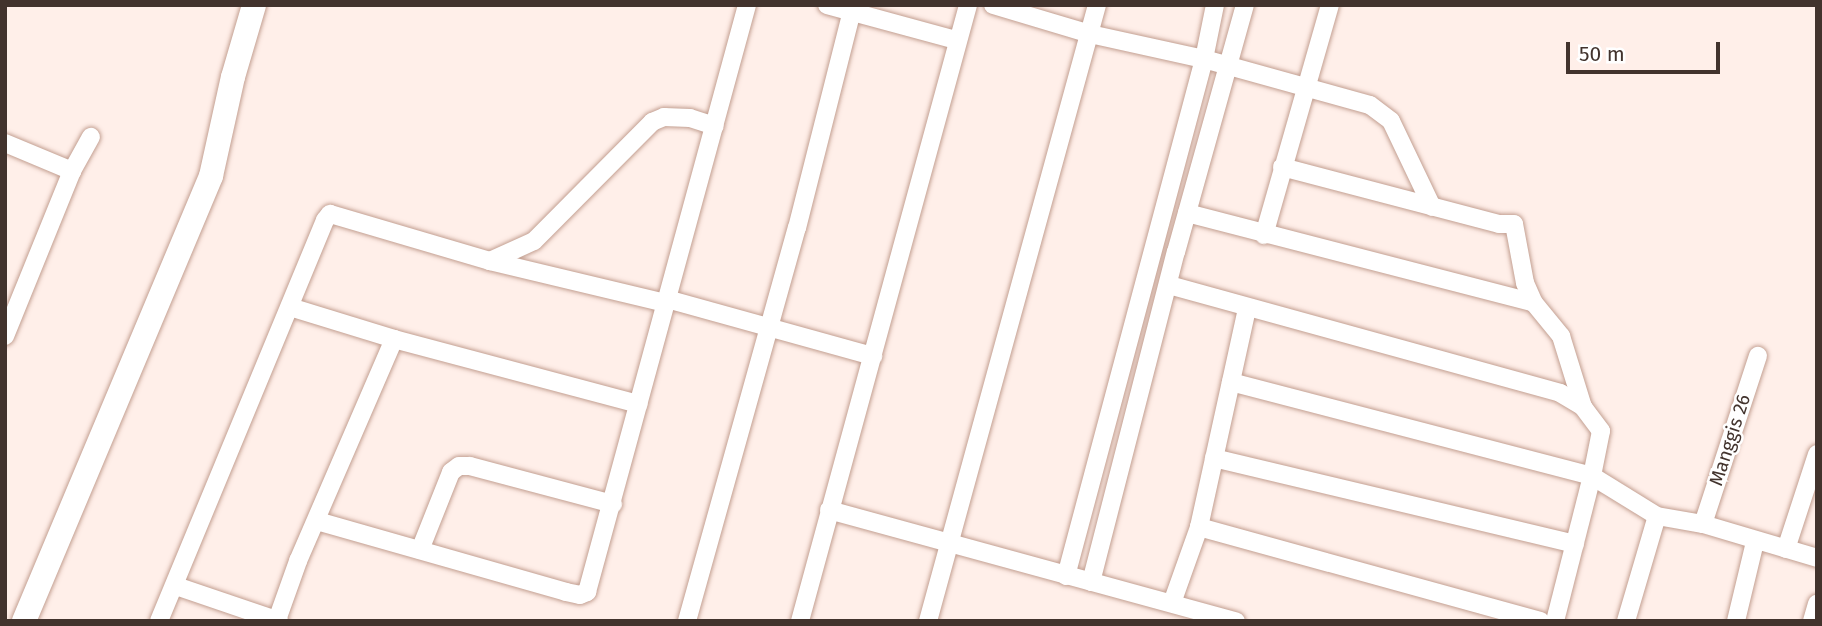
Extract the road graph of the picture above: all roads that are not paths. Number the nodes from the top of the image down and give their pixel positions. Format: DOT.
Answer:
graph roads {
  1 [pos="254,5"];
  2 [pos="747,5"];
  3 [pos="827,5"];
  4 [pos="968,5"];
  5 [pos="993,5"];
  6 [pos="1097,5"];
  7 [pos="1215,5"];
  8 [pos="1245,5"];
  9 [pos="1330,5"];
  10 [pos="852,11"];
  11 [pos="1090,34"];
  12 [pos="956,40"];
  13 [pos="1204,60"];
  14 [pos="1227,66"];
  15 [pos="1305,88"];
  16 [pos="715,125"];
  17 [pos="91,137"];
  18 [pos="5,144"];
  19 [pos="1282,167"];
  20 [pos="72,171"];
  21 [pos="1433,207"];
  22 [pos="1187,213"];
  23 [pos="1264,235"];
  24 [pos="490,261"];
  25 [pos="1169,285"];
  26 [pos="666,301"];
  27 [pos="1534,303"];
  28 [pos="290,307"];
  29 [pos="1247,309"];
  30 [pos="768,328"];
  31 [pos="5,336"];
  32 [pos="394,339"];
  33 [pos="873,356"];
  34 [pos="1758,356"];
  35 [pos="1231,382"];
  36 [pos="638,404"];
  37 [pos="1583,407"];
  38 [pos="1817,454"];
  39 [pos="1214,458"];
  40 [pos="1592,476"];
  41 [pos="613,504"];
  42 [pos="829,510"];
  43 [pos="1657,516"];
  44 [pos="317,522"];
  45 [pos="1703,524"];
  46 [pos="1199,527"];
  47 [pos="1755,542"];
  48 [pos="949,544"];
  49 [pos="1575,544"];
  50 [pos="1786,549"];
  51 [pos="420,550"];
  52 [pos="1817,558"];
  53 [pos="1066,576"];
  54 [pos="1091,582"];
  55 [pos="176,586"];
  56 [pos="1172,603"];
  57 [pos="1817,604"];
  58 [pos="278,620"];
  59 [pos="24,621"];
  60 [pos="159,621"];
  61 [pos="687,621"];
  62 [pos="800,621"];
  63 [pos="928,621"];
  64 [pos="1236,621"];
  65 [pos="1540,621"];
  66 [pos="1555,621"];
  67 [pos="1626,621"];
  68 [pos="1737,621"];
  69 [pos="1812,621"];
  1 -- 59 [label="street"];
  2 -- 16 [label="street"];
  3 -- 10 [label="street"];
  4 -- 12 [label="street"];
  5 -- 11 [label="street"];
  6 -- 11 [label="street"];
  7 -- 13 [label="street"];
  8 -- 14 [label="street"];
  9 -- 15 [label="street"];
  10 -- 12 [label="street"];
  10 -- 30 [label="street"];
  11 -- 13 [label="street"];
  11 -- 48 [label="street"];
  12 -- 33 [label="street"];
  13 -- 14 [label="street"];
  13 -- 53 [label="street"];
  14 -- 15 [label="street"];
  14 -- 22 [label="street"];
  15 -- 19 [label="street"];
  15 -- 21 [label="street"];
  16 -- 24 [label="street"];
  16 -- 26 [label="street"];
  17 -- 20 [label="street"];
  18 -- 20 [label="street"];
  19 -- 21 [label="street"];
  19 -- 23 [label="street"];
  20 -- 31 [label="street"];
  21 -- 27 [label="street"];
  22 -- 23 [label="street"];
  22 -- 25 [label="street"];
  23 -- 27 [label="street"];
  24 -- 26 [label="street"];
  24 -- 28 [label="street"];
  25 -- 29 [label="street"];
  25 -- 54 [label="street"];
  26 -- 30 [label="street"];
  26 -- 36 [label="street"];
  27 -- 37 [label="street"];
  28 -- 32 [label="street"];
  28 -- 55 [label="street"];
  29 -- 35 [label="street"];
  29 -- 37 [label="street"];
  30 -- 33 [label="street"];
  30 -- 61 [label="street"];
  32 -- 36 [label="street"];
  32 -- 44 [label="street"];
  33 -- 42 [label="street"];
  34 -- 45 [label="street, Manggis 26"];
  35 -- 39 [label="street"];
  35 -- 40 [label="street"];
  36 -- 41 [label="street"];
  37 -- 40 [label="street"];
  38 -- 50 [label="street"];
  39 -- 46 [label="street"];
  39 -- 49 [label="street"];
  40 -- 43 [label="street"];
  40 -- 49 [label="street"];
  41 -- 51 [label="street"];
  41 -- 51 [label="street"];
  42 -- 48 [label="street"];
  42 -- 62 [label="street"];
  43 -- 45 [label="street"];
  43 -- 67 [label="street"];
  44 -- 51 [label="street"];
  44 -- 58 [label="street"];
  45 -- 47 [label="street"];
  46 -- 56 [label="street"];
  46 -- 65 [label="street"];
  47 -- 50 [label="street"];
  47 -- 68 [label="street"];
  48 -- 53 [label="street"];
  48 -- 63 [label="street"];
  49 -- 66 [label="street"];
  50 -- 52 [label="street"];
  53 -- 54 [label="street"];
  54 -- 56 [label="street"];
  55 -- 58 [label="street"];
  55 -- 60 [label="street"];
  56 -- 64 [label="street"];
  57 -- 69 [label="street"];
}
